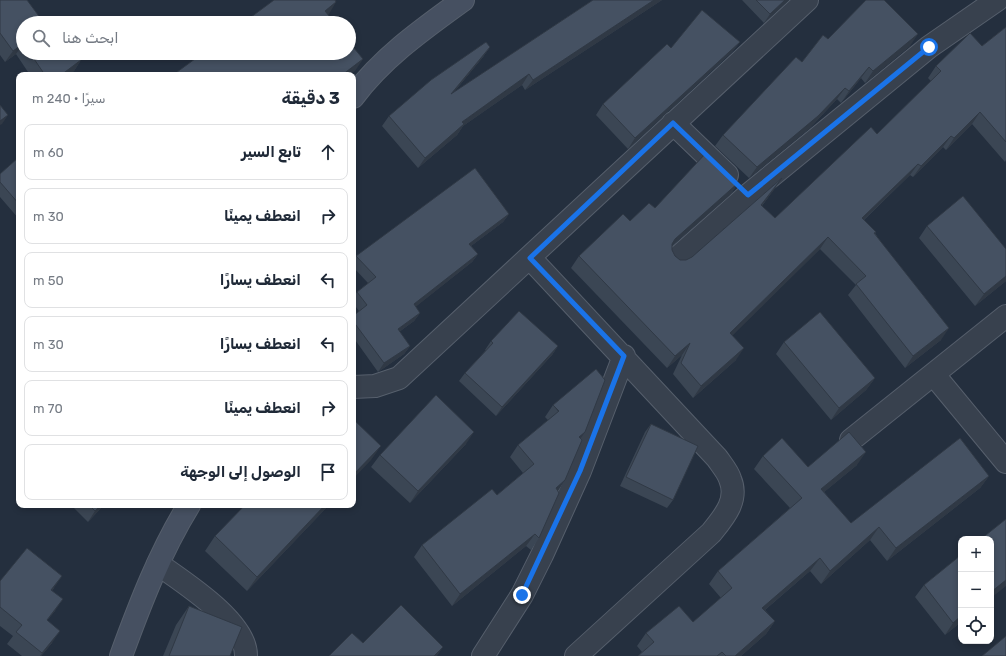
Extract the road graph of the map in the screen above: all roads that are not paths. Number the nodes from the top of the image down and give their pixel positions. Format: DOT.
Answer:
graph roads {
  1 [pos="463,0"];
  2 [pos="807,0"];
  3 [pos="997,0"];
  4 [pos="914,31"];
  5 [pos="929,47"];
  6 [pos="356,93"];
  7 [pos="673,123"];
  8 [pos="748,195"];
  9 [pos="530,258"];
  10 [pos="676,259"];
  11 [pos="1006,316"];
  12 [pos="624,356"];
  13 [pos="934,376"];
  14 [pos="356,386"];
  15 [pos="851,440"];
  16 [pos="1006,462"];
  17 [pos="187,508"];
  18 [pos="158,564"];
  19 [pos="121,656"];
  20 [pos="246,656"];
  21 [pos="482,656"];
  22 [pos="576,656"];
  1 -- 6 [label="main road"];
  2 -- 7 [label="street"];
  3 -- 5 [label="street"];
  4 -- 5 [label="street"];
  5 -- 8 [label="street"];
  7 -- 8 [label="street"];
  7 -- 9 [label="street"];
  8 -- 10 [label="street"];
  9 -- 12 [label="street"];
  9 -- 14 [label="street"];
  11 -- 13 [label="street"];
  12 -- 21 [label="street"];
  12 -- 22 [label="street"];
  13 -- 15 [label="street"];
  13 -- 16 [label="street"];
  17 -- 18 [label="main road"];
  18 -- 19 [label="main road"];
  18 -- 20 [label="street"];
}
